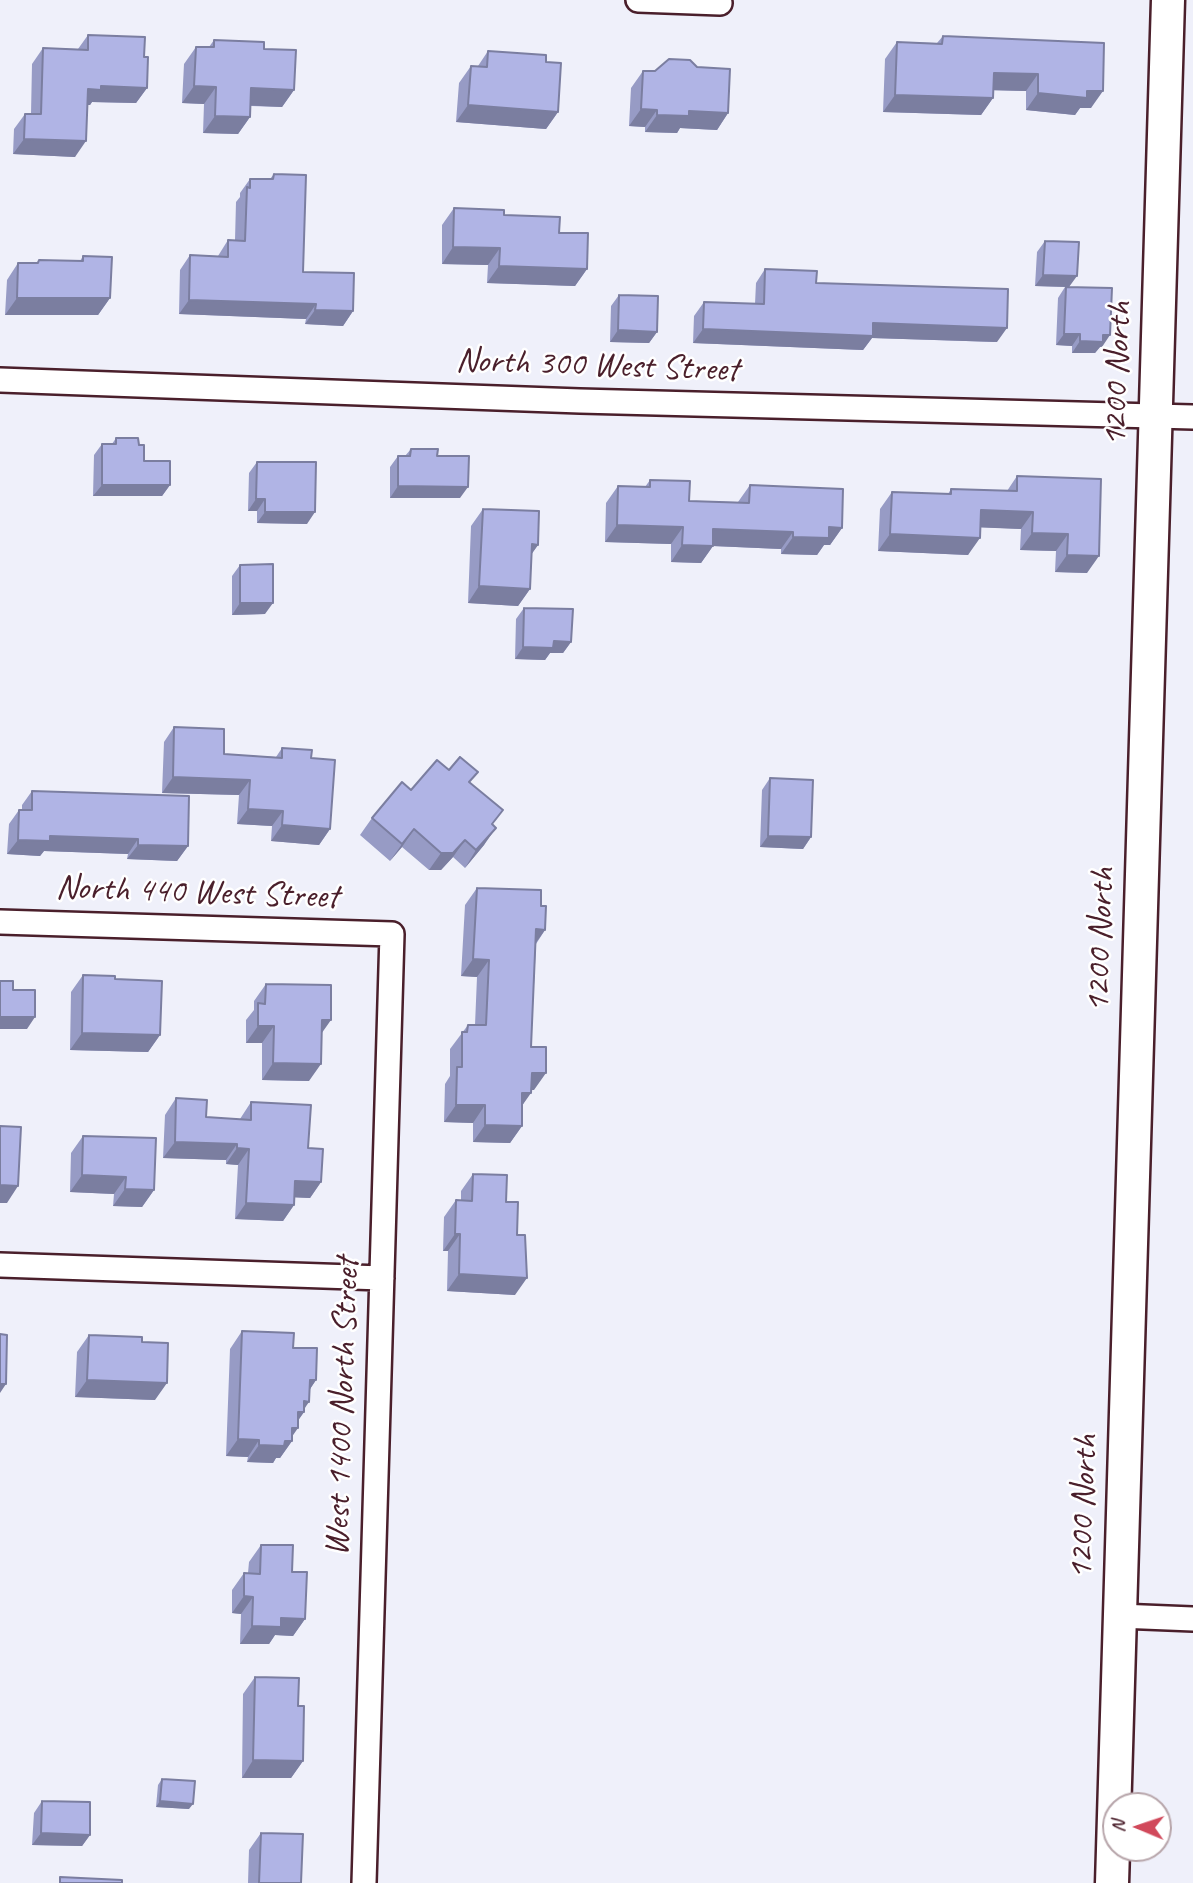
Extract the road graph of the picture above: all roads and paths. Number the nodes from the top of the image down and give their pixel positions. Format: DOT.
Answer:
graph roads {
  1 [pos="638,0"];
  2 [pos="1168,0"];
  3 [pos="720,3"];
  4 [pos="0,380"];
  5 [pos="1155,415"];
  6 [pos="1193,417"];
  7 [pos="0,922"];
  8 [pos="392,934"];
  9 [pos="0,1265"];
  10 [pos="382,1278"];
  11 [pos="1119,1616"];
  12 [pos="1193,1619"];
  13 [pos="364,1883"];
  14 [pos="1112,1883"];
  1 -- 3 [label="street"];
  2 -- 5 [label="street, 1200 North"];
  4 -- 5 [label="street, North 300 West Street"];
  5 -- 6 [label="street, North 300 West Street"];
  5 -- 11 [label="street, 1200 North"];
  7 -- 8 [label="street, North 440 West Street"];
  8 -- 10 [label="street, West 1400 North Street"];
  9 -- 10 [label="street"];
  10 -- 13 [label="street, West 1400 North Street"];
  11 -- 12 [label="street"];
  11 -- 14 [label="street, 1200 North"];
}
